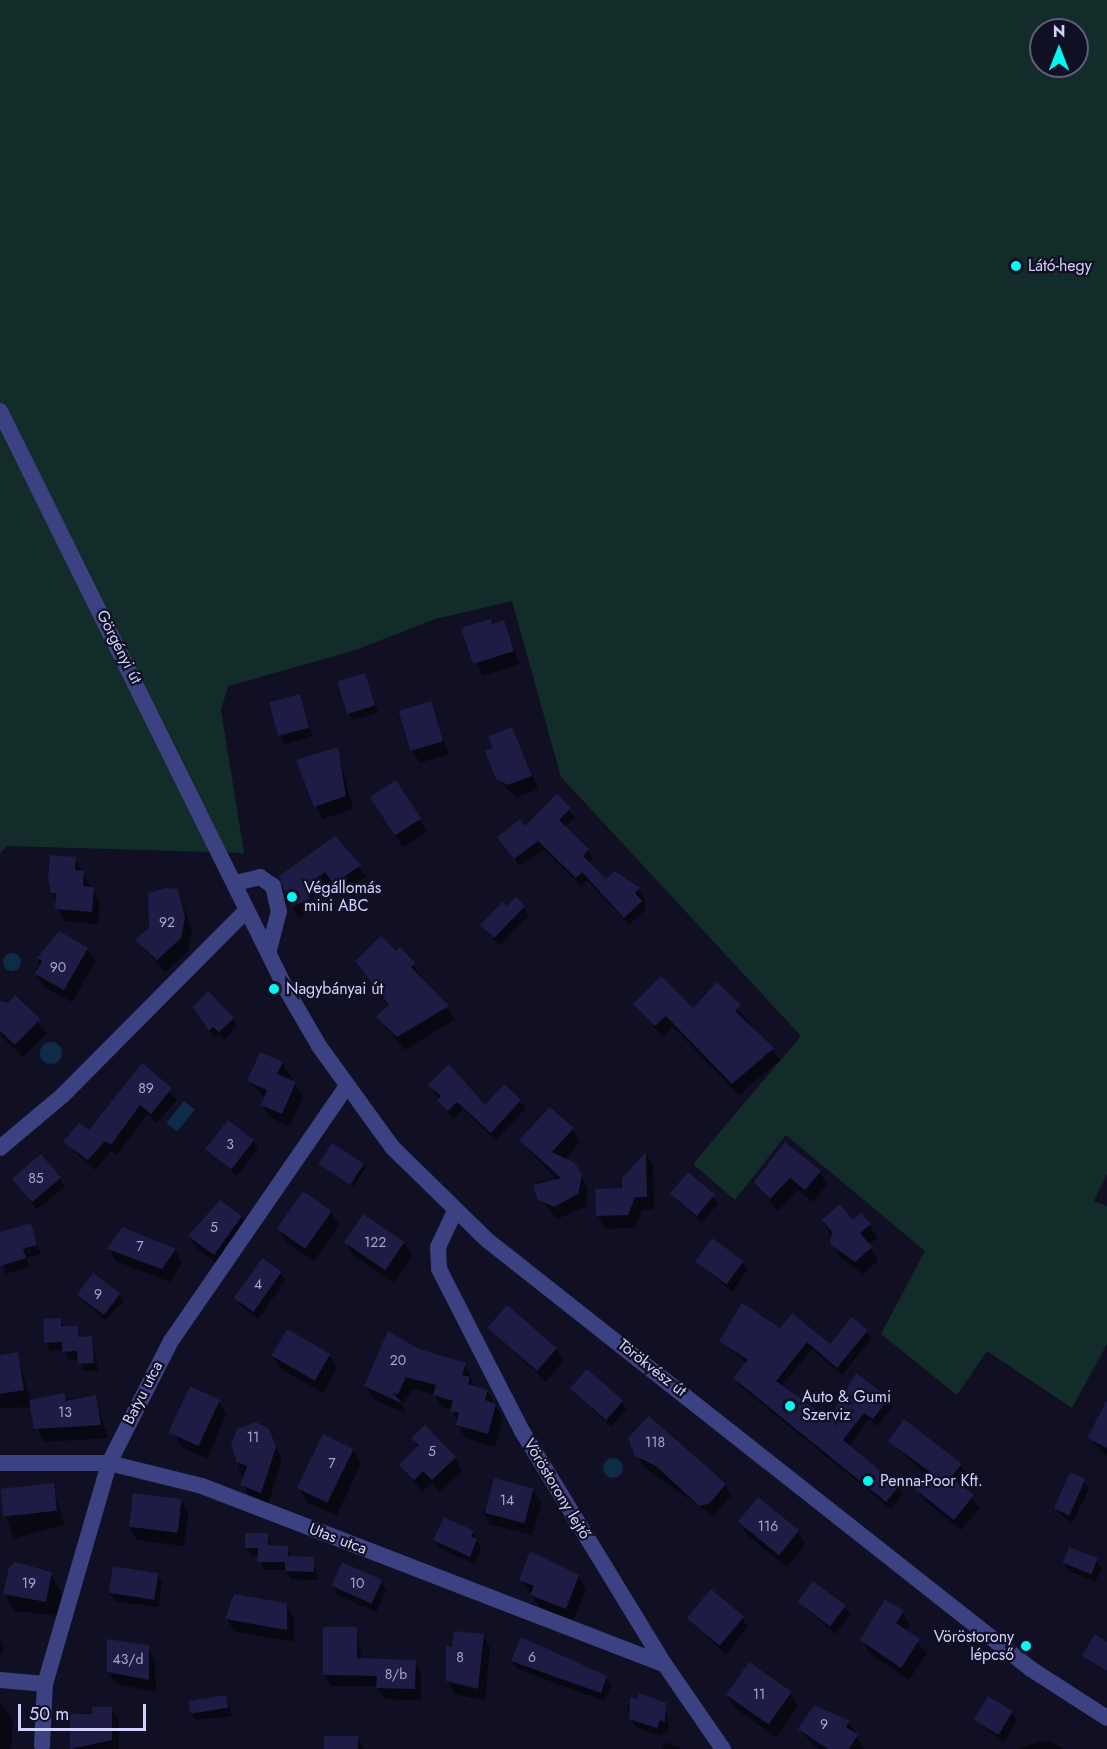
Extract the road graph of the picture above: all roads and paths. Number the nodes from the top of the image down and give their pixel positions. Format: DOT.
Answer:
graph roads {
  1 [pos="0,411"];
  2 [pos="236,884"];
  3 [pos="247,910"];
  4 [pos="269,950"];
  5 [pos="347,1086"];
  6 [pos="0,1148"];
  7 [pos="454,1213"];
  8 [pos="0,1463"];
  9 [pos="109,1463"];
  10 [pos="665,1665"];
  11 [pos="0,1680"];
  12 [pos="45,1684"];
  13 [pos="1107,1719"];
  14 [pos="42,1745"];
  15 [pos="723,1749"];
  1 -- 2 [label="street, Görgényi út"];
  2 -- 3 [label="street, Törökvész út"];
  2 -- 4 [label="street"];
  3 -- 4 [label="street, Törökvész út"];
  3 -- 6 [label="street"];
  4 -- 5 [label="street, Törökvész út"];
  5 -- 7 [label="street, Törökvész út"];
  5 -- 9 [label="street, Batyu utca"];
  7 -- 10 [label="street, Vöröstorony lejtő"];
  7 -- 13 [label="street, Törökvész út"];
  8 -- 9 [label="street, Utas utca"];
  9 -- 10 [label="street, Utas utca"];
  9 -- 12 [label="street, Batyu utca"];
  10 -- 15 [label="street, Vöröstorony lejtő"];
  11 -- 12 [label="street"];
  12 -- 14 [label="street, Batyu utca"];
}
